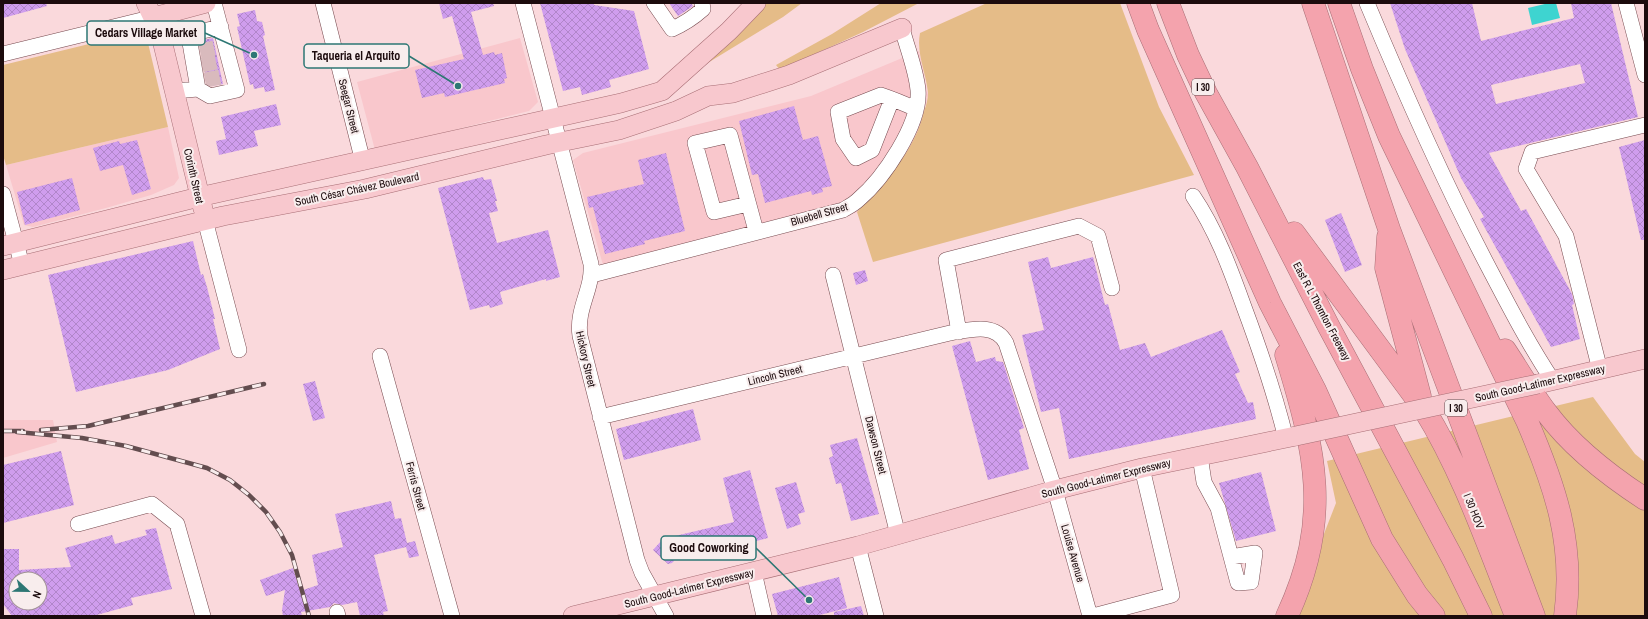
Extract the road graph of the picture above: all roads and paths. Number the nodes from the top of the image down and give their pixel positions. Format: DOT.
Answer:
graph roads {
  1 [pos="206,3"];
  2 [pos="214,3"];
  3 [pos="323,3"];
  4 [pos="523,3"];
  5 [pos="654,3"];
  6 [pos="702,3"];
  7 [pos="756,3"];
  8 [pos="1138,3"];
  9 [pos="1168,3"];
  10 [pos="1313,3"];
  11 [pos="1339,3"];
  12 [pos="1367,3"];
  13 [pos="1626,3"];
  14 [pos="150,10"];
  15 [pos="221,27"];
  16 [pos="902,28"];
  17 [pos="3,54"];
  18 [pos="1645,75"];
  19 [pos="200,84"];
  20 [pos="174,91"];
  21 [pos="892,99"];
  22 [pos="916,109"];
  23 [pos="553,118"];
  24 [pos="1645,125"];
  25 [pos="560,142"];
  26 [pos="364,162"];
  27 [pos="1247,167"];
  28 [pos="3,194"];
  29 [pos="1192,196"];
  30 [pos="200,197"];
  31 [pos="748,204"];
  32 [pos="205,220"];
  33 [pos="1389,229"];
  34 [pos="756,232"];
  35 [pos="10,244"];
  36 [pos="22,265"];
  37 [pos="1451,267"];
  38 [pos="3,270"];
  39 [pos="592,275"];
  40 [pos="833,275"];
  41 [pos="1112,288"];
  42 [pos="1270,303"];
  43 [pos="954,332"];
  44 [pos="239,350"];
  45 [pos="380,356"];
  46 [pos="853,356"];
  47 [pos="1645,359"];
  48 [pos="1600,370"];
  49 [pos="1546,382"];
  50 [pos="1424,410"];
  51 [pos="600,417"];
  52 [pos="1291,437"];
  53 [pos="1200,456"];
  54 [pos="1142,468"];
  55 [pos="1055,490"];
  56 [pos="1645,499"];
  57 [pos="78,524"];
  58 [pos="898,535"];
  59 [pos="858,546"];
  60 [pos="1231,557"];
  61 [pos="754,572"];
  62 [pos="655,596"];
  63 [pos="1566,612"];
  64 [pos="202,616"];
  65 [pos="452,616"];
  66 [pos="572,616"];
  67 [pos="666,616"];
  68 [pos="764,616"];
  69 [pos="876,616"];
  70 [pos="1092,616"];
  71 [pos="1287,616"];
  72 [pos="1434,616"];
  73 [pos="1481,616"];
  74 [pos="1503,616"];
  75 [pos="1516,616"];
  76 [pos="1534,616"];
  1 -- 14 [label="main road"];
  2 -- 15 [label="street"];
  3 -- 26 [label="street, Seegar Street"];
  4 -- 23 [label="street, Hickory Street"];
  5 -- 6 [label="street"];
  7 -- 23 [label="main road"];
  8 -- 42 [label="highway"];
  9 -- 27 [label="highway, East R L Thornton Freeway / I 30"];
  10 -- 33 [label="highway, I 30"];
  11 -- 37 [label="highway"];
  12 -- 49 [label="street"];
  13 -- 18 [label="street"];
  14 -- 17 [label="street"];
  14 -- 20 [label="main road, Corinth Street"];
  15 -- 19 [label="street"];
  15 -- 19 [label="street"];
  16 -- 22 [label="street, Bluebell Street"];
  16 -- 25 [label="main road, South César Chávez Boulevard"];
  19 -- 20 [label="street"];
  20 -- 30 [label="main road, Corinth Street"];
  21 -- 22 [label="street"];
  22 -- 34 [label="street, Bluebell Street"];
  23 -- 25 [label="street, Hickory Street"];
  23 -- 26 [label="main road"];
  24 -- 48 [label="street"];
  25 -- 32 [label="main road, South César Chávez Boulevard"];
  25 -- 39 [label="street, Hickory Street"];
  26 -- 30 [label="main road"];
  27 -- 50 [label="highway, I 30 HOV"];
  27 -- 73 [label="highway, East R L Thornton Freeway / I 30"];
  28 -- 35 [label="street"];
  29 -- 52 [label="street"];
  30 -- 32 [label="main road, Corinth Street"];
  30 -- 35 [label="main road"];
  31 -- 31 [label="street"];
  31 -- 34 [label="street"];
  32 -- 36 [label="main road, South César Chávez Boulevard"];
  32 -- 44 [label="street, Corinth Street"];
  33 -- 50 [label="highway, I 30 HOV"];
  33 -- 76 [label="highway, I 30"];
  34 -- 39 [label="street, Bluebell Street"];
  35 -- 36 [label="street"];
  36 -- 38 [label="main road, South César Chávez Boulevard"];
  37 -- 56 [label="highway"];
  37 -- 63 [label="highway"];
  39 -- 51 [label="street, Hickory Street"];
  40 -- 46 [label="street, Dawson Street"];
  41 -- 43 [label="street"];
  42 -- 71 [label="highway"];
  42 -- 72 [label="highway"];
  43 -- 46 [label="street, Lincoln Street"];
  43 -- 55 [label="street, Louise Avenue"];
  45 -- 65 [label="street, Ferris Street"];
  46 -- 51 [label="street, Lincoln Street"];
  46 -- 58 [label="street, Dawson Street"];
  47 -- 48 [label="main road, South Good-Latimer Expressway"];
  48 -- 49 [label="main road, South Good-Latimer Expressway"];
  49 -- 52 [label="main road, South Good-Latimer Expressway, bridge"];
  50 -- 74 [label="highway, I 30 HOV"];
  50 -- 75 [label="highway, I 30 HOV"];
  51 -- 62 [label="street, Hickory Street"];
  52 -- 53 [label="main road, South Good-Latimer Expressway"];
  53 -- 54 [label="main road, South Good-Latimer Expressway"];
  53 -- 60 [label="street"];
  54 -- 55 [label="main road, South Good-Latimer Expressway"];
  54 -- 70 [label="street"];
  55 -- 58 [label="main road, South Good-Latimer Expressway"];
  55 -- 70 [label="street, Louise Avenue"];
  57 -- 64 [label="street"];
  58 -- 59 [label="main road, South Good-Latimer Expressway"];
  59 -- 61 [label="main road, South Good-Latimer Expressway"];
  59 -- 69 [label="street"];
  61 -- 62 [label="main road, South Good-Latimer Expressway"];
  61 -- 68 [label="street"];
  62 -- 66 [label="main road, South Good-Latimer Expressway"];
  62 -- 67 [label="street, Hickory Street"];
}
